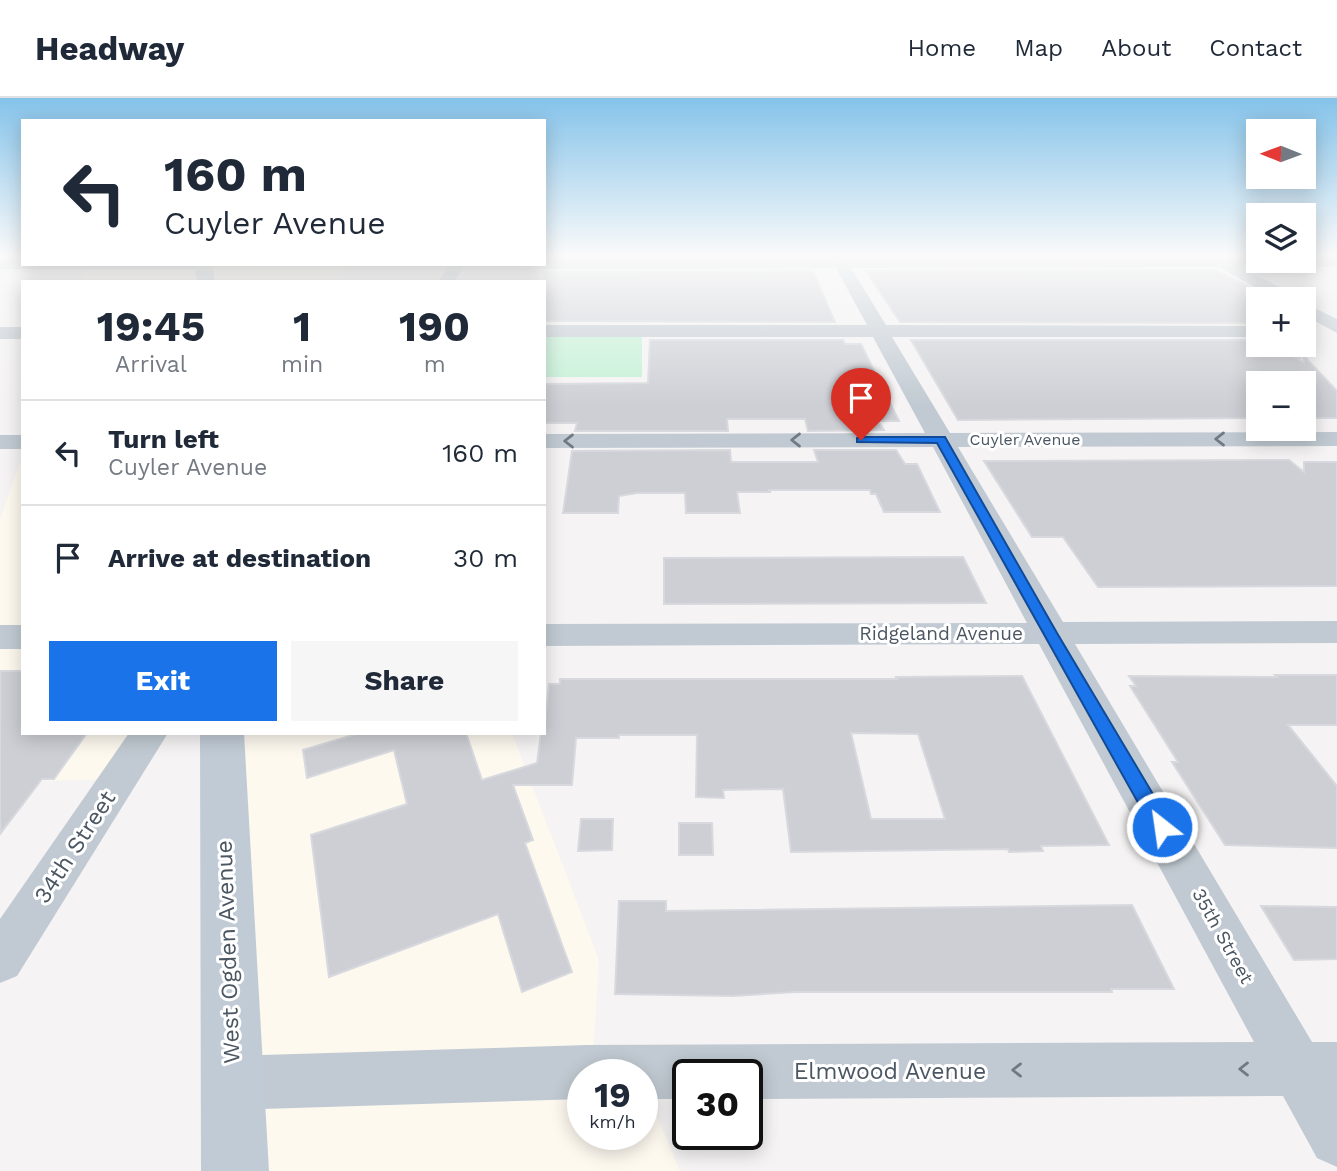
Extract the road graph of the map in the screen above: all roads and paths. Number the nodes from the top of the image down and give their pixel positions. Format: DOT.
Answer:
graph roads {
  1 [pos="866,306"];
  2 [pos="1316,316"];
  3 [pos="1337,329"];
  4 [pos="1316,330"];
  5 [pos="546,331"];
  6 [pos="881,331"];
  7 [pos="1246,331"];
  8 [pos="0,333"];
  9 [pos="21,333"];
  10 [pos="1337,439"];
  11 [pos="941,440"];
  12 [pos="546,441"];
  13 [pos="0,442"];
  14 [pos="21,442"];
  15 [pos="1337,632"];
  16 [pos="1049,633"];
  17 [pos="546,635"];
  18 [pos="0,637"];
  19 [pos="21,637"];
  20 [pos="148,735"];
  21 [pos="222,735"];
  22 [pos="0,960"];
  23 [pos="1317,1069"];
  24 [pos="232,1083"];
  25 [pos="1337,1138"];
  26 [pos="235,1171"];
  1 -- 6 [label="street, 35th Street"];
  2 -- 3 [label="street"];
  3 -- 4 [label="street"];
  5 -- 6 [label="street"];
  6 -- 7 [label="street"];
  6 -- 11 [label="street, 35th Street"];
  8 -- 9 [label="street"];
  10 -- 11 [label="street, Cuyler Avenue, one-way"];
  11 -- 12 [label="street, Cuyler Avenue, one-way"];
  11 -- 16 [label="street, 35th Street"];
  13 -- 14 [label="street"];
  15 -- 16 [label="street, Ridgeland Avenue"];
  16 -- 17 [label="street, Ridgeland Avenue"];
  16 -- 23 [label="street, 35th Street"];
  18 -- 19 [label="street"];
  20 -- 22 [label="street, 34th Street"];
  21 -- 24 [label="main road, West Ogden Avenue"];
  23 -- 24 [label="street, Elmwood Avenue, one-way"];
  23 -- 25 [label="street, 35th Street"];
  24 -- 26 [label="main road, West Ogden Avenue"];
}
